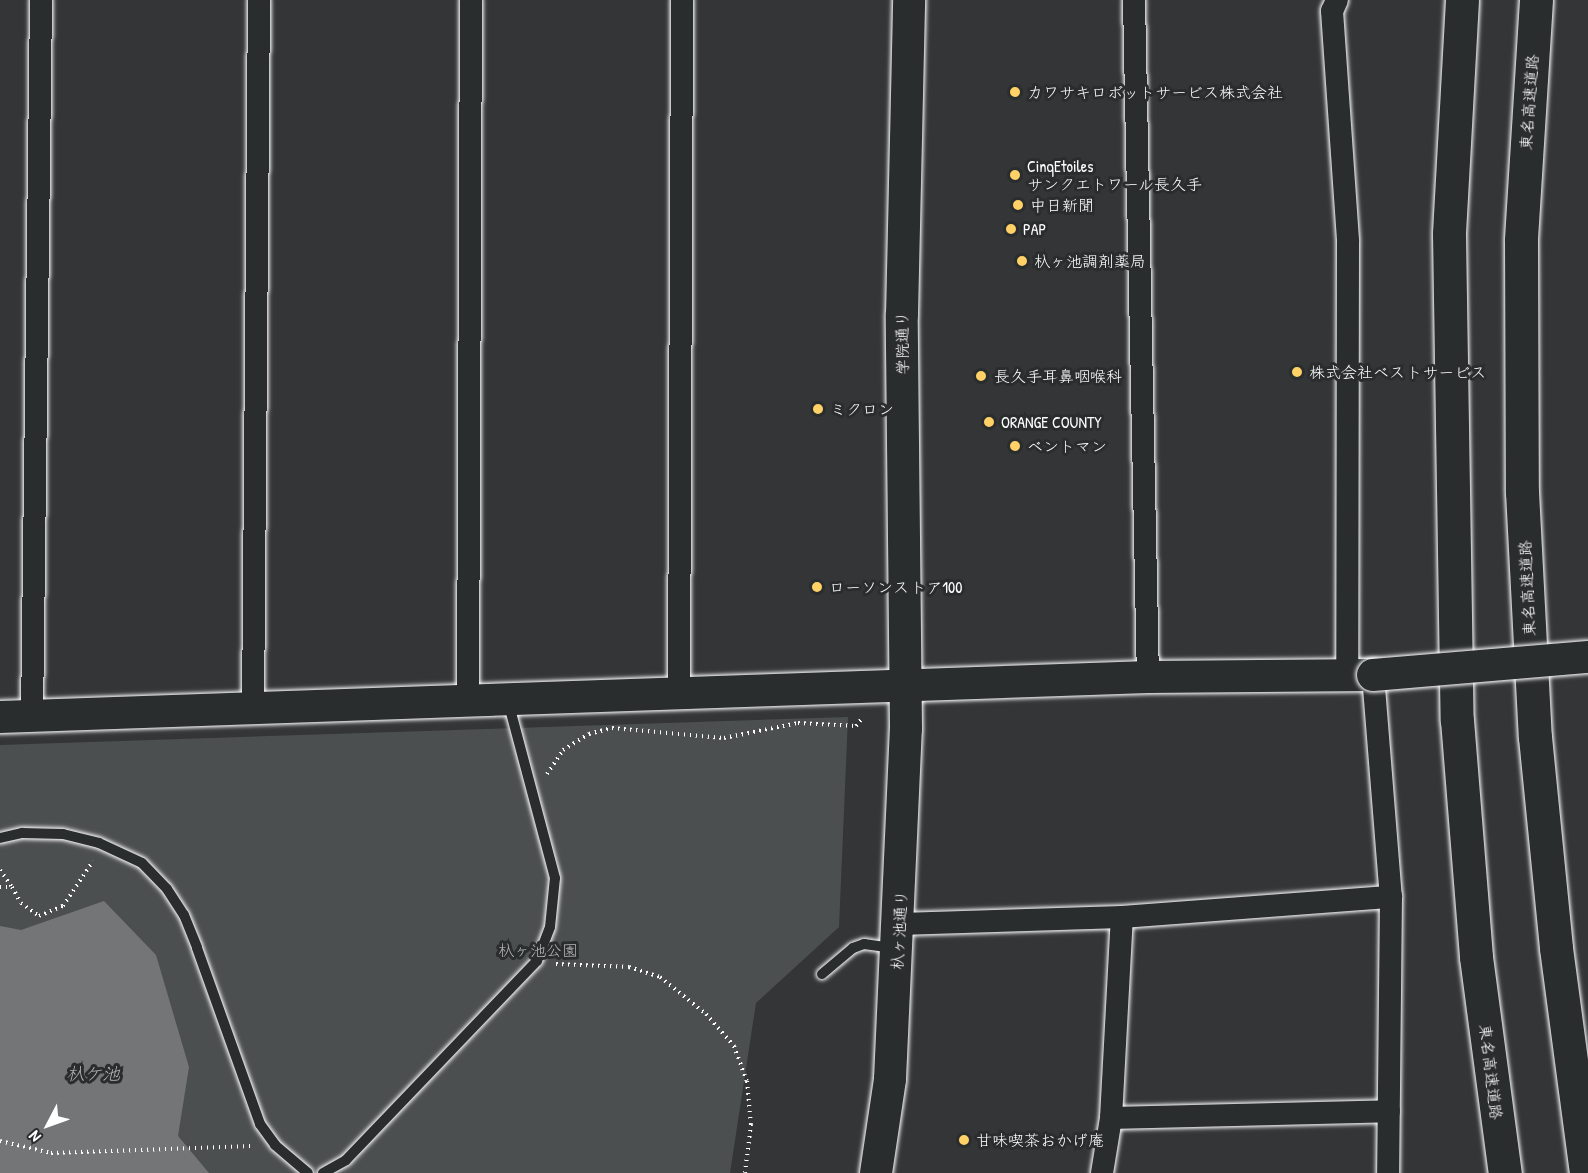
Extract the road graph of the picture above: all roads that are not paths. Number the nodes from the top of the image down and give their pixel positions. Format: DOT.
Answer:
graph roads {
  1 [pos="41,0"];
  2 [pos="259,0"];
  3 [pos="471,0"];
  4 [pos="682,0"];
  5 [pos="909,0"];
  6 [pos="1134,0"];
  7 [pos="1337,0"];
  8 [pos="1462,0"];
  9 [pos="1536,0"];
  10 [pos="1588,657"];
  11 [pos="1360,675"];
  12 [pos="1148,677"];
  13 [pos="908,686"];
  14 [pos="679,694"];
  15 [pos="508,700"];
  16 [pos="468,702"];
  17 [pos="253,711"];
  18 [pos="0,717"];
  19 [pos="32,717"];
  20 [pos="0,838"];
  21 [pos="1391,897"];
  22 [pos="1122,917"];
  23 [pos="899,936"];
  24 [pos="822,974"];
  25 [pos="1389,1111"];
  26 [pos="1111,1118"];
  27 [pos="308,1173"];
  28 [pos="323,1173"];
  29 [pos="876,1173"];
  30 [pos="1102,1173"];
  31 [pos="1388,1173"];
  32 [pos="1505,1173"];
  33 [pos="1586,1173"];
  1 -- 19 [label="street"];
  2 -- 17 [label="street"];
  3 -- 16 [label="street"];
  4 -- 14 [label="street"];
  5 -- 13 [label="street, 学院通り"];
  6 -- 12 [label="street"];
  7 -- 11 [label="street"];
  8 -- 32 [label="highway, 東名高速道路"];
  9 -- 33 [label="highway, 東名高速道路"];
  10 -- 11 [label="street, bridge"];
  11 -- 12 [label="street"];
  11 -- 21 [label="street"];
  12 -- 13 [label="street"];
  13 -- 14 [label="street"];
  13 -- 23 [label="street, 杁ヶ池通り"];
  14 -- 15 [label="street"];
  15 -- 16 [label="street"];
  15 -- 28 [label="lane"];
  16 -- 17 [label="street"];
  17 -- 19 [label="street"];
  18 -- 19 [label="street"];
  20 -- 27 [label="lane"];
  21 -- 22 [label="street"];
  21 -- 25 [label="street"];
  22 -- 23 [label="street"];
  22 -- 26 [label="street"];
  23 -- 24 [label="lane"];
  23 -- 29 [label="street, 杁ヶ池通り"];
  25 -- 26 [label="street"];
  25 -- 31 [label="street"];
  26 -- 30 [label="street"];
}
